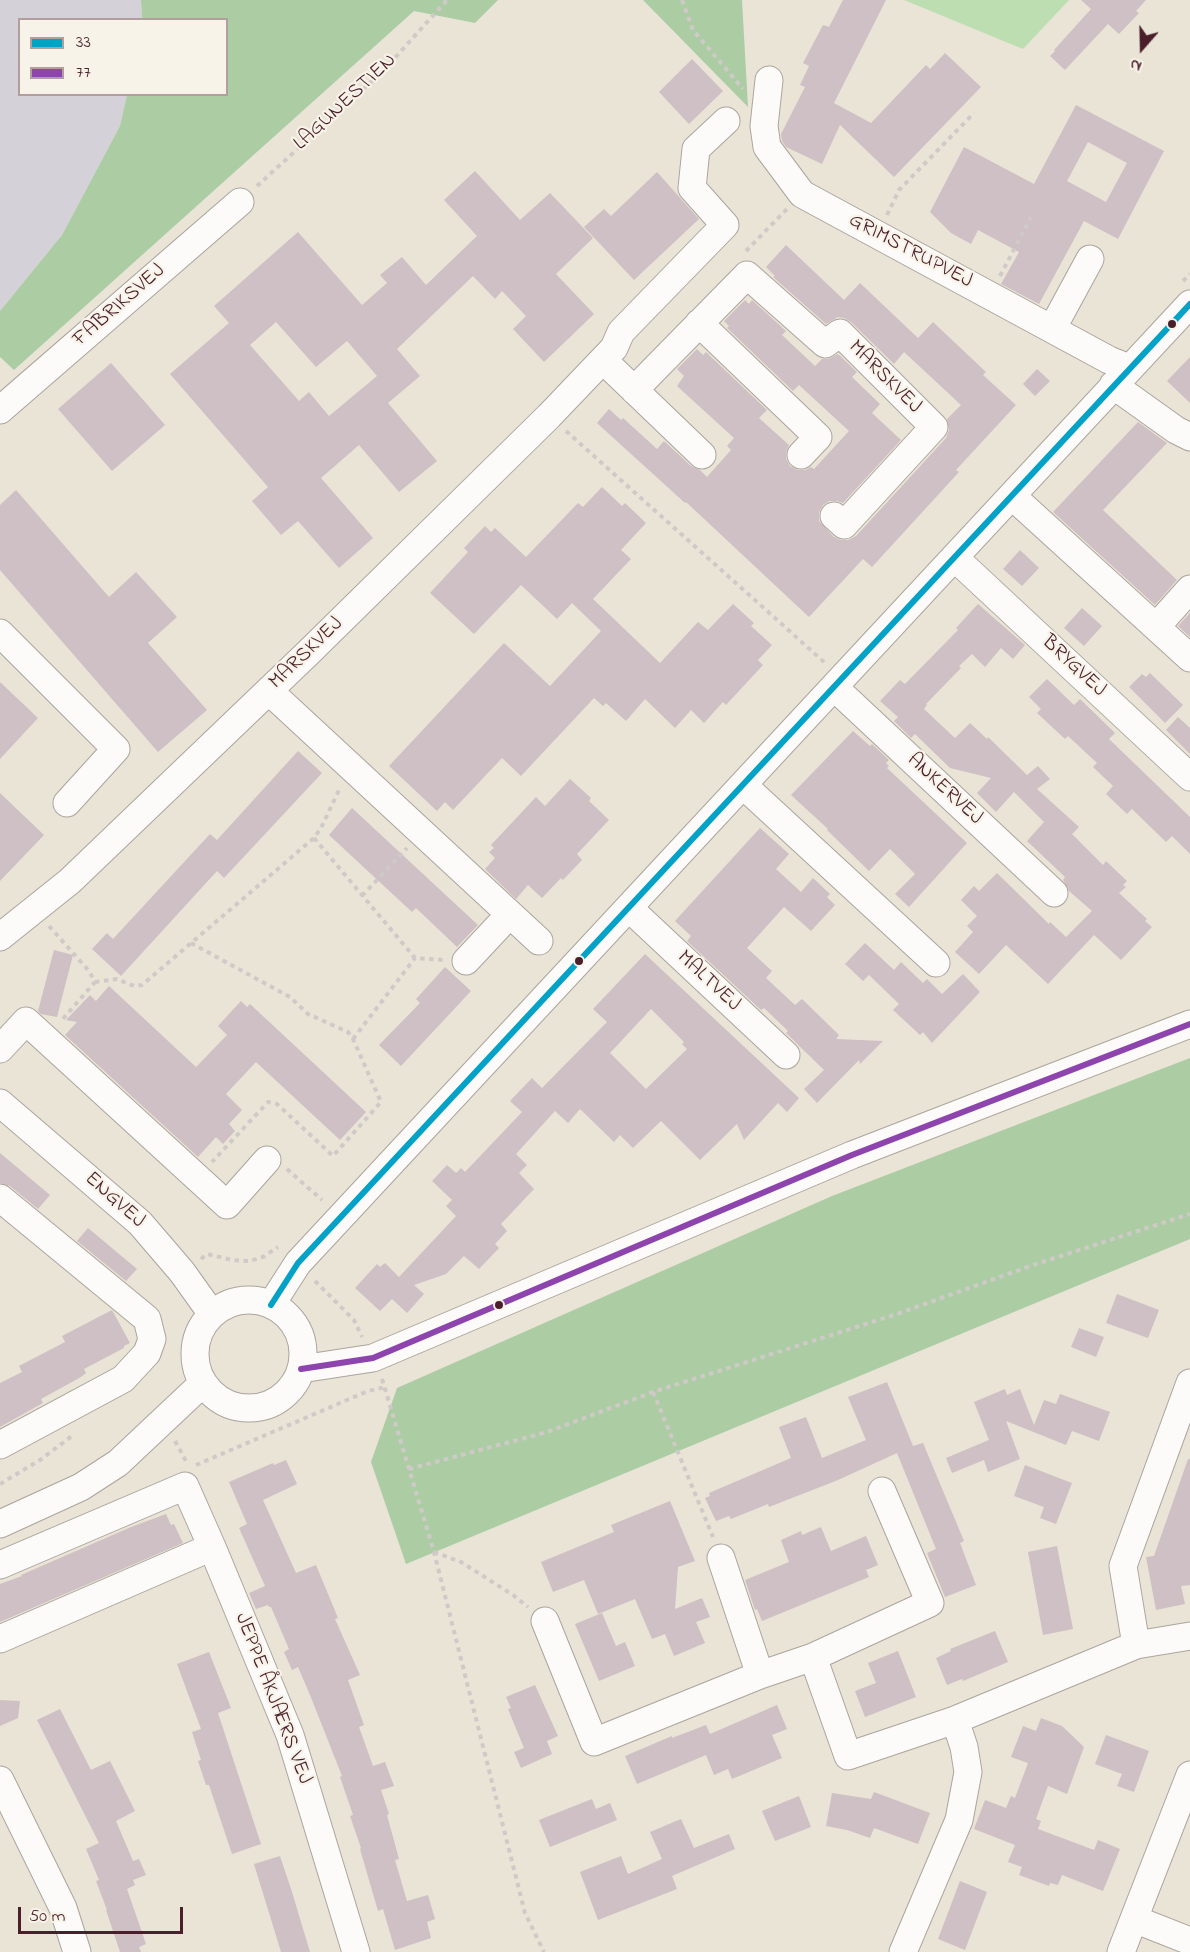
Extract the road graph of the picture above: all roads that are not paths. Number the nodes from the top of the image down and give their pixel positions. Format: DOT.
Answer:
graph roads {
  1 [pos="769,80"];
  2 [pos="726,121"];
  3 [pos="240,202"];
  4 [pos="1090,259"];
  5 [pos="1190,304"];
  6 [pos="699,323"];
  7 [pos="1052,329"];
  8 [pos="609,354"];
  9 [pos="1121,377"];
  10 [pos="634,390"];
  11 [pos="0,410"];
  12 [pos="1190,437"];
  13 [pos="801,454"];
  14 [pos="702,455"];
  15 [pos="1012,496"];
  16 [pos="834,516"];
  17 [pos="955,558"];
  18 [pos="1190,589"];
  19 [pos="1155,627"];
  20 [pos="0,633"];
  21 [pos="1190,658"];
  22 [pos="837,684"];
  23 [pos="269,691"];
  24 [pos="1190,777"];
  25 [pos="743,785"];
  26 [pos="67,803"];
  27 [pos="1054,893"];
  28 [pos="629,908"];
  29 [pos="510,914"];
  30 [pos="0,937"];
  31 [pos="539,941"];
  32 [pos="466,962"];
  33 [pos="936,963"];
  34 [pos="1190,1024"];
  35 [pos="0,1049"];
  36 [pos="786,1055"];
  37 [pos="0,1103"];
  38 [pos="267,1160"];
  39 [pos="0,1198"];
  40 [pos="272,1305"];
  41 [pos="212,1314"];
  42 [pos="302,1369"];
  43 [pos="202,1383"];
  44 [pos="1190,1383"];
  45 [pos="0,1446"];
  46 [pos="882,1491"];
  47 [pos="0,1524"];
  48 [pos="212,1547"];
  49 [pos="722,1557"];
  50 [pos="0,1565"];
  51 [pos="545,1621"];
  52 [pos="1190,1636"];
  53 [pos="0,1640"];
  54 [pos="1136,1645"];
  55 [pos="813,1657"];
  56 [pos="760,1675"];
  57 [pos="955,1720"];
  58 [pos="1190,1775"];
  59 [pos="0,1780"];
  60 [pos="1134,1919"];
  61 [pos="1190,1941"];
  62 [pos="77,1952"];
  63 [pos="356,1952"];
  64 [pos="903,1952"];
  65 [pos="1121,1952"];
  1 -- 7 [label="street, GRIMSTRUPVEJ"];
  2 -- 8 [label="street, MARSKVEJ"];
  3 -- 11 [label="street, FABRIKSVEJ"];
  4 -- 7 [label="street"];
  5 -- 9 [label="street"];
  6 -- 10 [label="street, MARSKVEJ"];
  6 -- 13 [label="street"];
  6 -- 16 [label="street, MARSKVEJ"];
  7 -- 9 [label="street, GRIMSTRUPVEJ"];
  8 -- 10 [label="street"];
  8 -- 23 [label="street, MARSKVEJ"];
  9 -- 12 [label="street, GRIMSTRUPVEJ"];
  9 -- 15 [label="street"];
  10 -- 14 [label="street"];
  15 -- 17 [label="street"];
  15 -- 19 [label="street"];
  17 -- 22 [label="street"];
  17 -- 24 [label="street, BRYGVEJ"];
  18 -- 19 [label="street"];
  19 -- 21 [label="street"];
  20 -- 26 [label="street"];
  22 -- 25 [label="street"];
  22 -- 27 [label="street, ANKERVEJ"];
  23 -- 29 [label="street"];
  23 -- 30 [label="street, MARSKVEJ"];
  25 -- 28 [label="street"];
  25 -- 33 [label="street"];
  28 -- 36 [label="street, MALTVEJ"];
  28 -- 40 [label="street"];
  29 -- 31 [label="street"];
  29 -- 32 [label="street"];
  34 -- 42 [label="street"];
  35 -- 38 [label="street"];
  37 -- 41 [label="street, ENGVEJ"];
  39 -- 45 [label="street"];
  40 -- 41 [label="street"];
  40 -- 42 [label="street"];
  41 -- 43 [label="street"];
  42 -- 43 [label="street"];
  43 -- 47 [label="street"];
  44 -- 54 [label="street"];
  46 -- 55 [label="street"];
  48 -- 50 [label="street, JEPPE ÅKJÆRS VEJ"];
  48 -- 53 [label="street"];
  48 -- 63 [label="street, JEPPE ÅKJÆRS VEJ"];
  49 -- 56 [label="street"];
  51 -- 56 [label="street"];
  52 -- 54 [label="street"];
  54 -- 57 [label="street"];
  55 -- 56 [label="street"];
  55 -- 57 [label="street"];
  57 -- 64 [label="street"];
  58 -- 60 [label="street"];
  59 -- 62 [label="street"];
  60 -- 61 [label="street"];
  60 -- 65 [label="street"];
}
